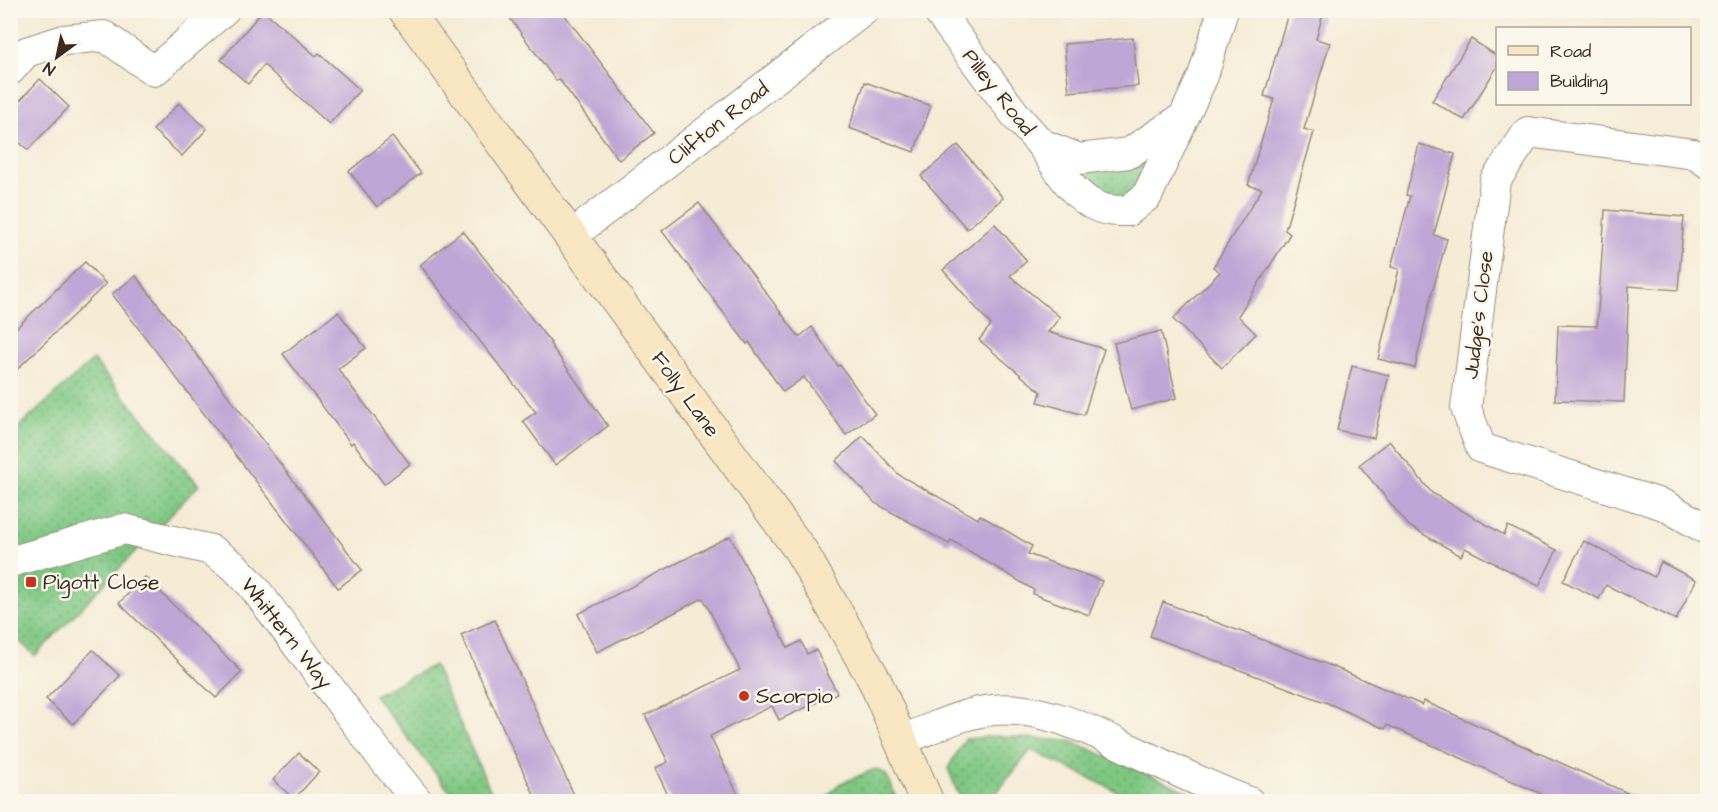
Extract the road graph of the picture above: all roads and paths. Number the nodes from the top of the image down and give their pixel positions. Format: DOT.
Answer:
graph roads {
  1 [pos="224,10"];
  2 [pos="405,10"];
  3 [pos="864,10"];
  4 [pos="937,10"];
  5 [pos="1223,10"];
  6 [pos="10,70"];
  7 [pos="1184,117"];
  8 [pos="1041,144"];
  9 [pos="1707,163"];
  10 [pos="571,236"];
  11 [pos="1707,530"];
  12 [pos="10,562"];
  13 [pos="902,740"];
  14 [pos="418,801"];
  15 [pos="927,801"];
  16 [pos="1249,801"];
  1 -- 6 [label="street"];
  2 -- 10 [label="street, Folly Lane"];
  3 -- 10 [label="street, Clifton Road"];
  4 -- 8 [label="street, Pilley Road"];
  5 -- 7 [label="street, Pilley Road"];
  7 -- 8 [label="street, Pilley Road"];
  7 -- 8 [label="street, Pilley Road"];
  9 -- 11 [label="street, Judge's Close"];
  10 -- 13 [label="street, Folly Lane"];
  12 -- 14 [label="street, Whittern Way"];
  13 -- 15 [label="street, Folly Lane"];
  13 -- 16 [label="street"];
}
